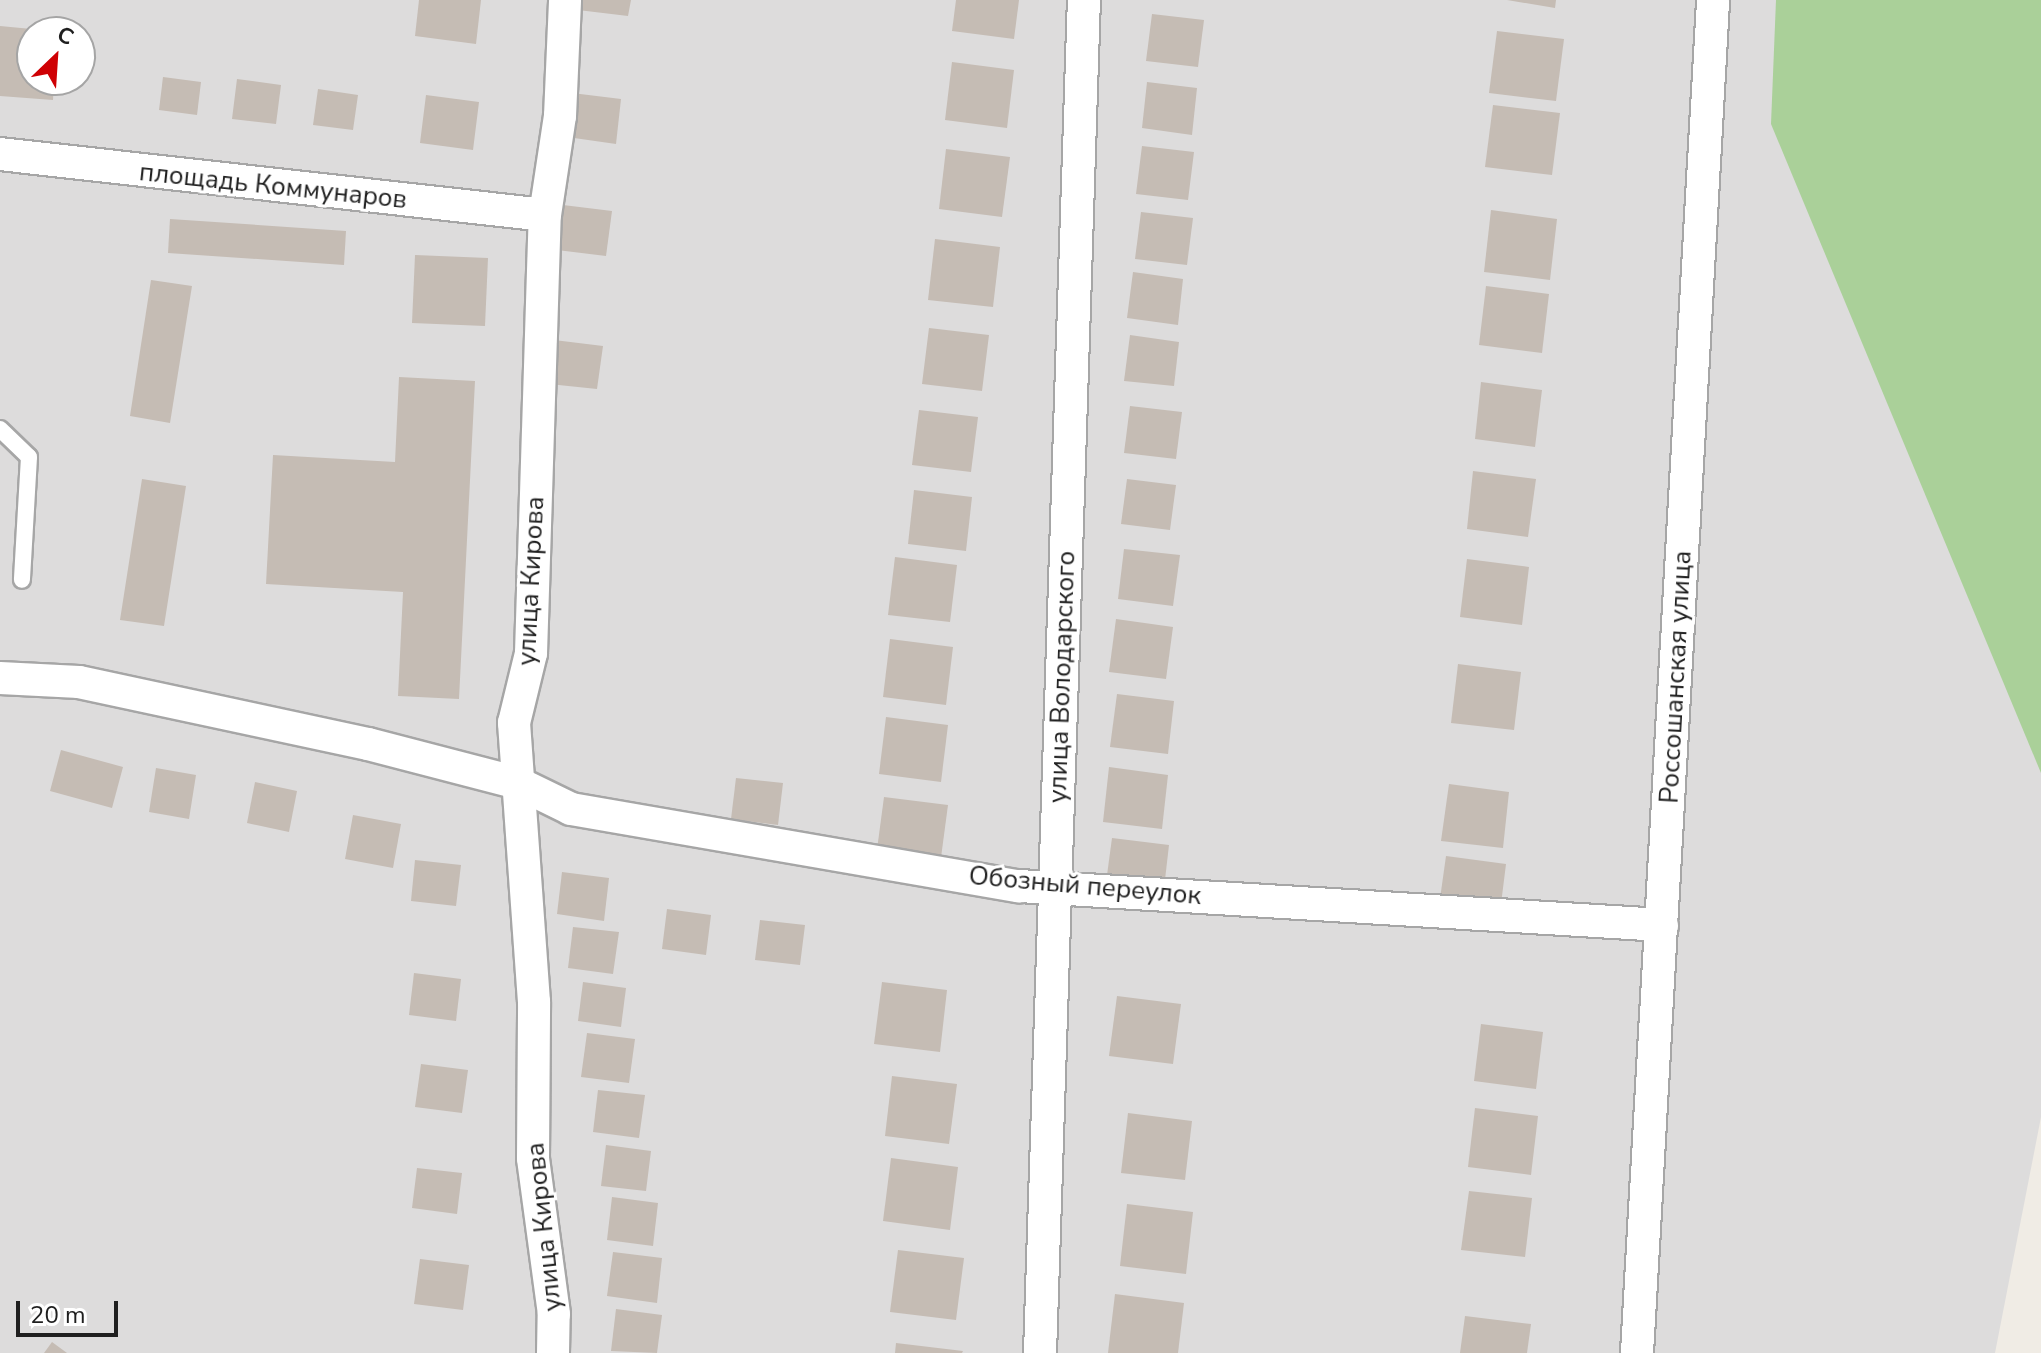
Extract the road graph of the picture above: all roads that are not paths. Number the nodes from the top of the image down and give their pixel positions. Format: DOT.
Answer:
graph roads {
  1 [pos="565,0"];
  2 [pos="1084,0"];
  3 [pos="1713,0"];
  4 [pos="0,154"];
  5 [pos="545,215"];
  6 [pos="0,429"];
  7 [pos="22,580"];
  8 [pos="0,678"];
  9 [pos="518,783"];
  10 [pos="1055,887"];
  11 [pos="1662,925"];
  12 [pos="553,1353"];
  13 [pos="1040,1353"];
  14 [pos="1637,1353"];
  1 -- 5 [label="street, улица Кирова"];
  2 -- 10 [label="street, улица Володарского"];
  3 -- 11 [label="street, Россошанская улица"];
  4 -- 5 [label="street, площадь Коммунаров"];
  5 -- 9 [label="street, улица Кирова"];
  6 -- 7 [label="lane"];
  8 -- 9 [label="street"];
  9 -- 10 [label="street, Обозный переулок"];
  9 -- 12 [label="street, улица Кирова"];
  10 -- 11 [label="street, Обозный переулок"];
  10 -- 13 [label="street, улица Володарского"];
  11 -- 14 [label="street, Россошанская улица"];
}
